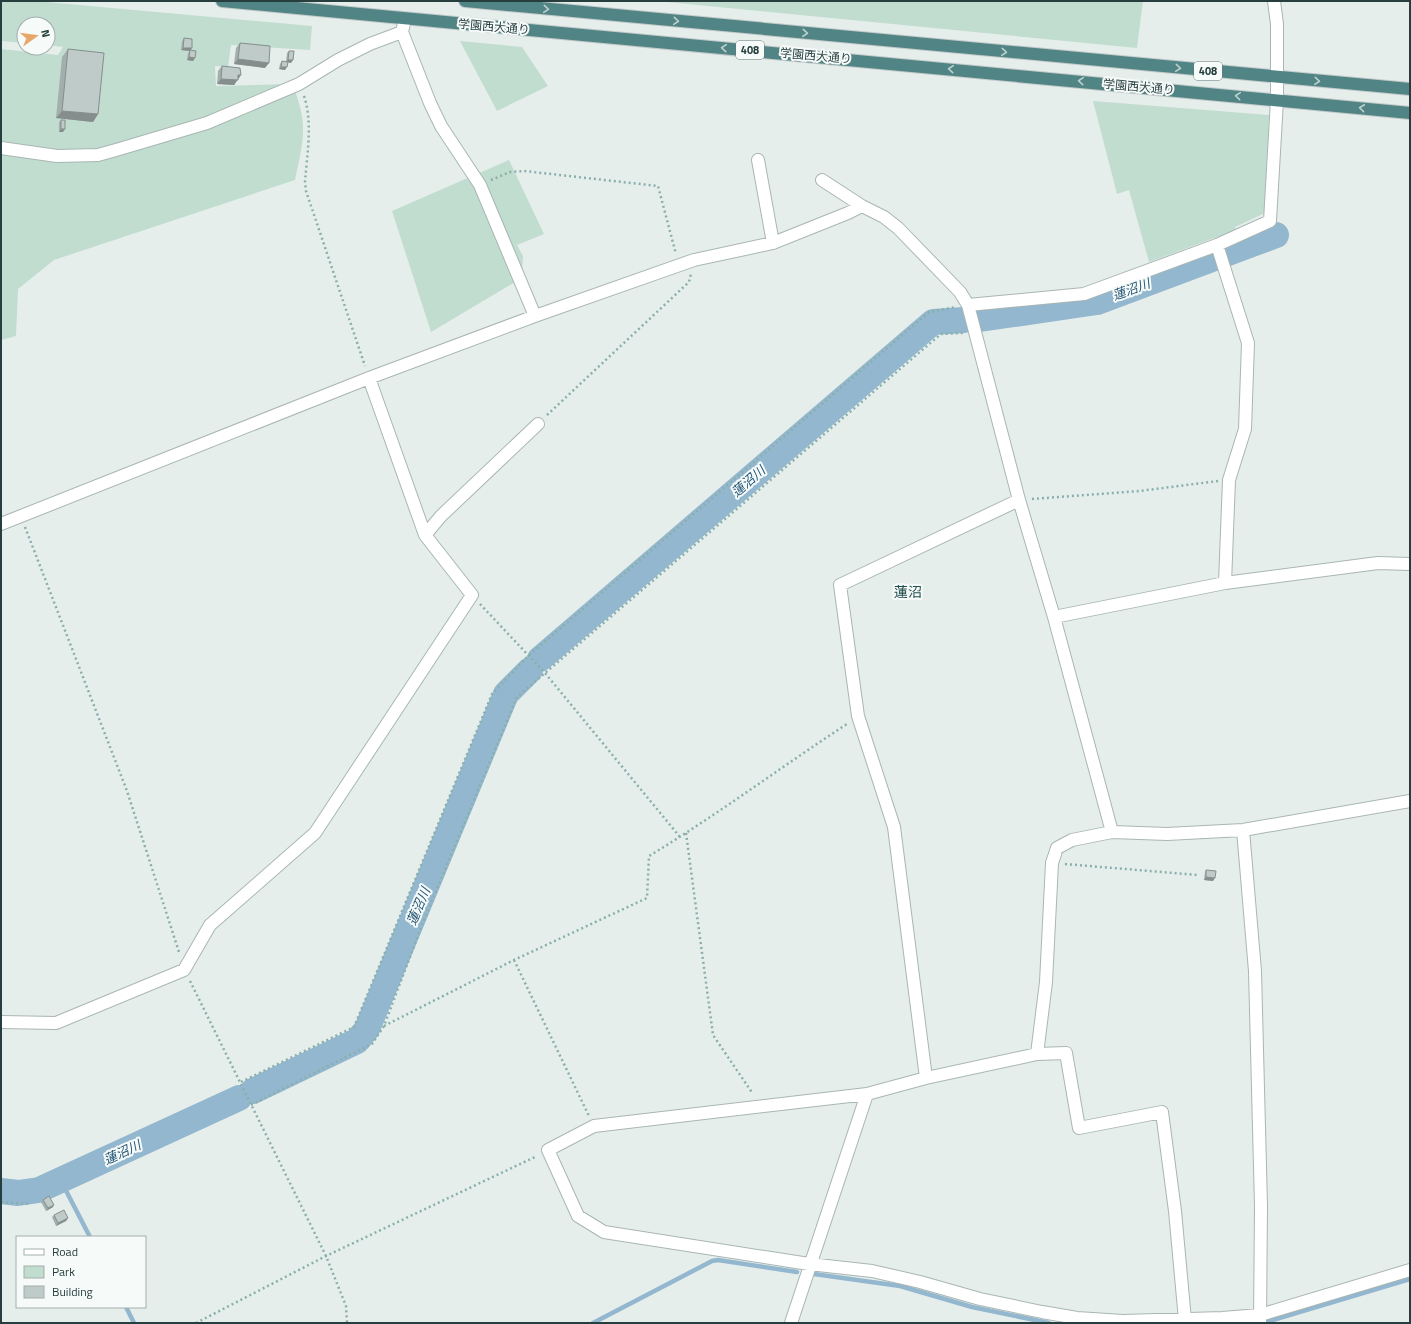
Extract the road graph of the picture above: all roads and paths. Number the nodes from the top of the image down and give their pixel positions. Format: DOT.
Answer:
graph roads {
  1 [pos="222,1"];
  2 [pos="466,1"];
  3 [pos="1274,1"];
  4 [pos="405,19"];
  5 [pos="402,32"];
  6 [pos="1278,77"];
  7 [pos="299,84"];
  8 [pos="1410,90"];
  9 [pos="1277,100"];
  10 [pos="1410,113"];
  11 [pos="1,148"];
  12 [pos="758,160"];
  13 [pos="822,180"];
  14 [pos="480,184"];
  15 [pos="862,206"];
  16 [pos="773,243"];
  17 [pos="1218,247"];
  18 [pos="694,260"];
  19 [pos="679,266"];
  20 [pos="968,305"];
  21 [pos="535,316"];
  22 [pos="975,333"];
  23 [pos="369,378"];
  24 [pos="538,424"];
  25 [pos="1229,480"];
  26 [pos="1019,500"];
  27 [pos="21,516"];
  28 [pos="1,524"];
  29 [pos="425,535"];
  30 [pos="1410,564"];
  31 [pos="1226,583"];
  32 [pos="472,595"];
  33 [pos="1054,617"];
  34 [pos="528,656"];
  35 [pos="545,673"];
  36 [pos="858,716"];
  37 [pos="1410,801"];
  38 [pos="1243,830"];
  39 [pos="1112,832"];
  40 [pos="686,834"];
  41 [pos="680,837"];
  42 [pos="1052,863"];
  43 [pos="1198,875"];
  44 [pos="514,960"];
  45 [pos="184,970"];
  46 [pos="1,1022"];
  47 [pos="384,1026"];
  48 [pos="1037,1054"];
  49 [pos="926,1078"];
  50 [pos="242,1082"];
  51 [pos="867,1094"];
  52 [pos="251,1105"];
  53 [pos="762,1106"];
  54 [pos="594,1126"];
  55 [pos="548,1150"];
  56 [pos="1,1202"];
  57 [pos="30,1204"];
  58 [pos="326,1256"];
  59 [pos="809,1264"];
  60 [pos="1410,1270"];
  61 [pos="1260,1319"];
  62 [pos="1185,1320"];
  63 [pos="196,1323"];
  64 [pos="347,1323"];
  65 [pos="791,1323"];
  1 -- 4 [label="highway, 学園西大通り / 408"];
  2 -- 6 [label="highway, 学園西大通り / 408, one-way"];
  3 -- 6 [label="street"];
  4 -- 5 [label="street"];
  9 -- 4 [label="highway, 学園西大通り / 408, one-way"];
  5 -- 7 [label="street"];
  5 -- 14 [label="street"];
  6 -- 8 [label="highway, 学園西大通り / 408, one-way"];
  6 -- 9 [label="street"];
  7 -- 11 [label="street"];
  7 -- 23 [label="path"];
  10 -- 9 [label="highway, 学園西大通り / 408, one-way"];
  9 -- 17 [label="street"];
  12 -- 16 [label="street"];
  13 -- 15 [label="street"];
  14 -- 19 [label="path"];
  14 -- 21 [label="street"];
  15 -- 16 [label="street"];
  15 -- 20 [label="street"];
  16 -- 18 [label="street"];
  17 -- 20 [label="street"];
  17 -- 25 [label="street"];
  18 -- 19 [label="street"];
  18 -- 24 [label="path"];
  19 -- 21 [label="street"];
  20 -- 22 [label="street"];
  20 -- 34 [label="path"];
  21 -- 23 [label="street"];
  22 -- 26 [label="street"];
  22 -- 35 [label="path"];
  23 -- 27 [label="street"];
  23 -- 29 [label="street"];
  24 -- 29 [label="street"];
  25 -- 26 [label="path"];
  25 -- 31 [label="street"];
  26 -- 33 [label="street"];
  26 -- 36 [label="street"];
  27 -- 28 [label="street"];
  27 -- 45 [label="path"];
  29 -- 32 [label="street"];
  30 -- 31 [label="street"];
  31 -- 33 [label="street"];
  32 -- 34 [label="path"];
  32 -- 45 [label="street"];
  33 -- 39 [label="street"];
  34 -- 35 [label="path"];
  34 -- 50 [label="path"];
  35 -- 41 [label="path"];
  35 -- 47 [label="path"];
  36 -- 40 [label="path"];
  36 -- 49 [label="street"];
  37 -- 38 [label="street"];
  38 -- 39 [label="street"];
  38 -- 61 [label="street"];
  39 -- 42 [label="street"];
  40 -- 41 [label="path"];
  40 -- 53 [label="path"];
  41 -- 44 [label="path"];
  42 -- 43 [label="path"];
  42 -- 48 [label="street"];
  44 -- 47 [label="path"];
  44 -- 54 [label="path"];
  45 -- 46 [label="street"];
  45 -- 50 [label="path"];
  47 -- 52 [label="path"];
  48 -- 49 [label="street"];
  48 -- 62 [label="street"];
  49 -- 51 [label="street"];
  50 -- 52 [label="path"];
  51 -- 53 [label="street"];
  51 -- 59 [label="street"];
  52 -- 58 [label="path"];
  53 -- 54 [label="street"];
  54 -- 55 [label="street"];
  55 -- 58 [label="path"];
  55 -- 59 [label="street"];
  56 -- 57 [label="path"];
  58 -- 63 [label="path"];
  58 -- 64 [label="path"];
  59 -- 62 [label="street"];
  59 -- 65 [label="street"];
  60 -- 61 [label="street"];
  61 -- 62 [label="street"];
}
